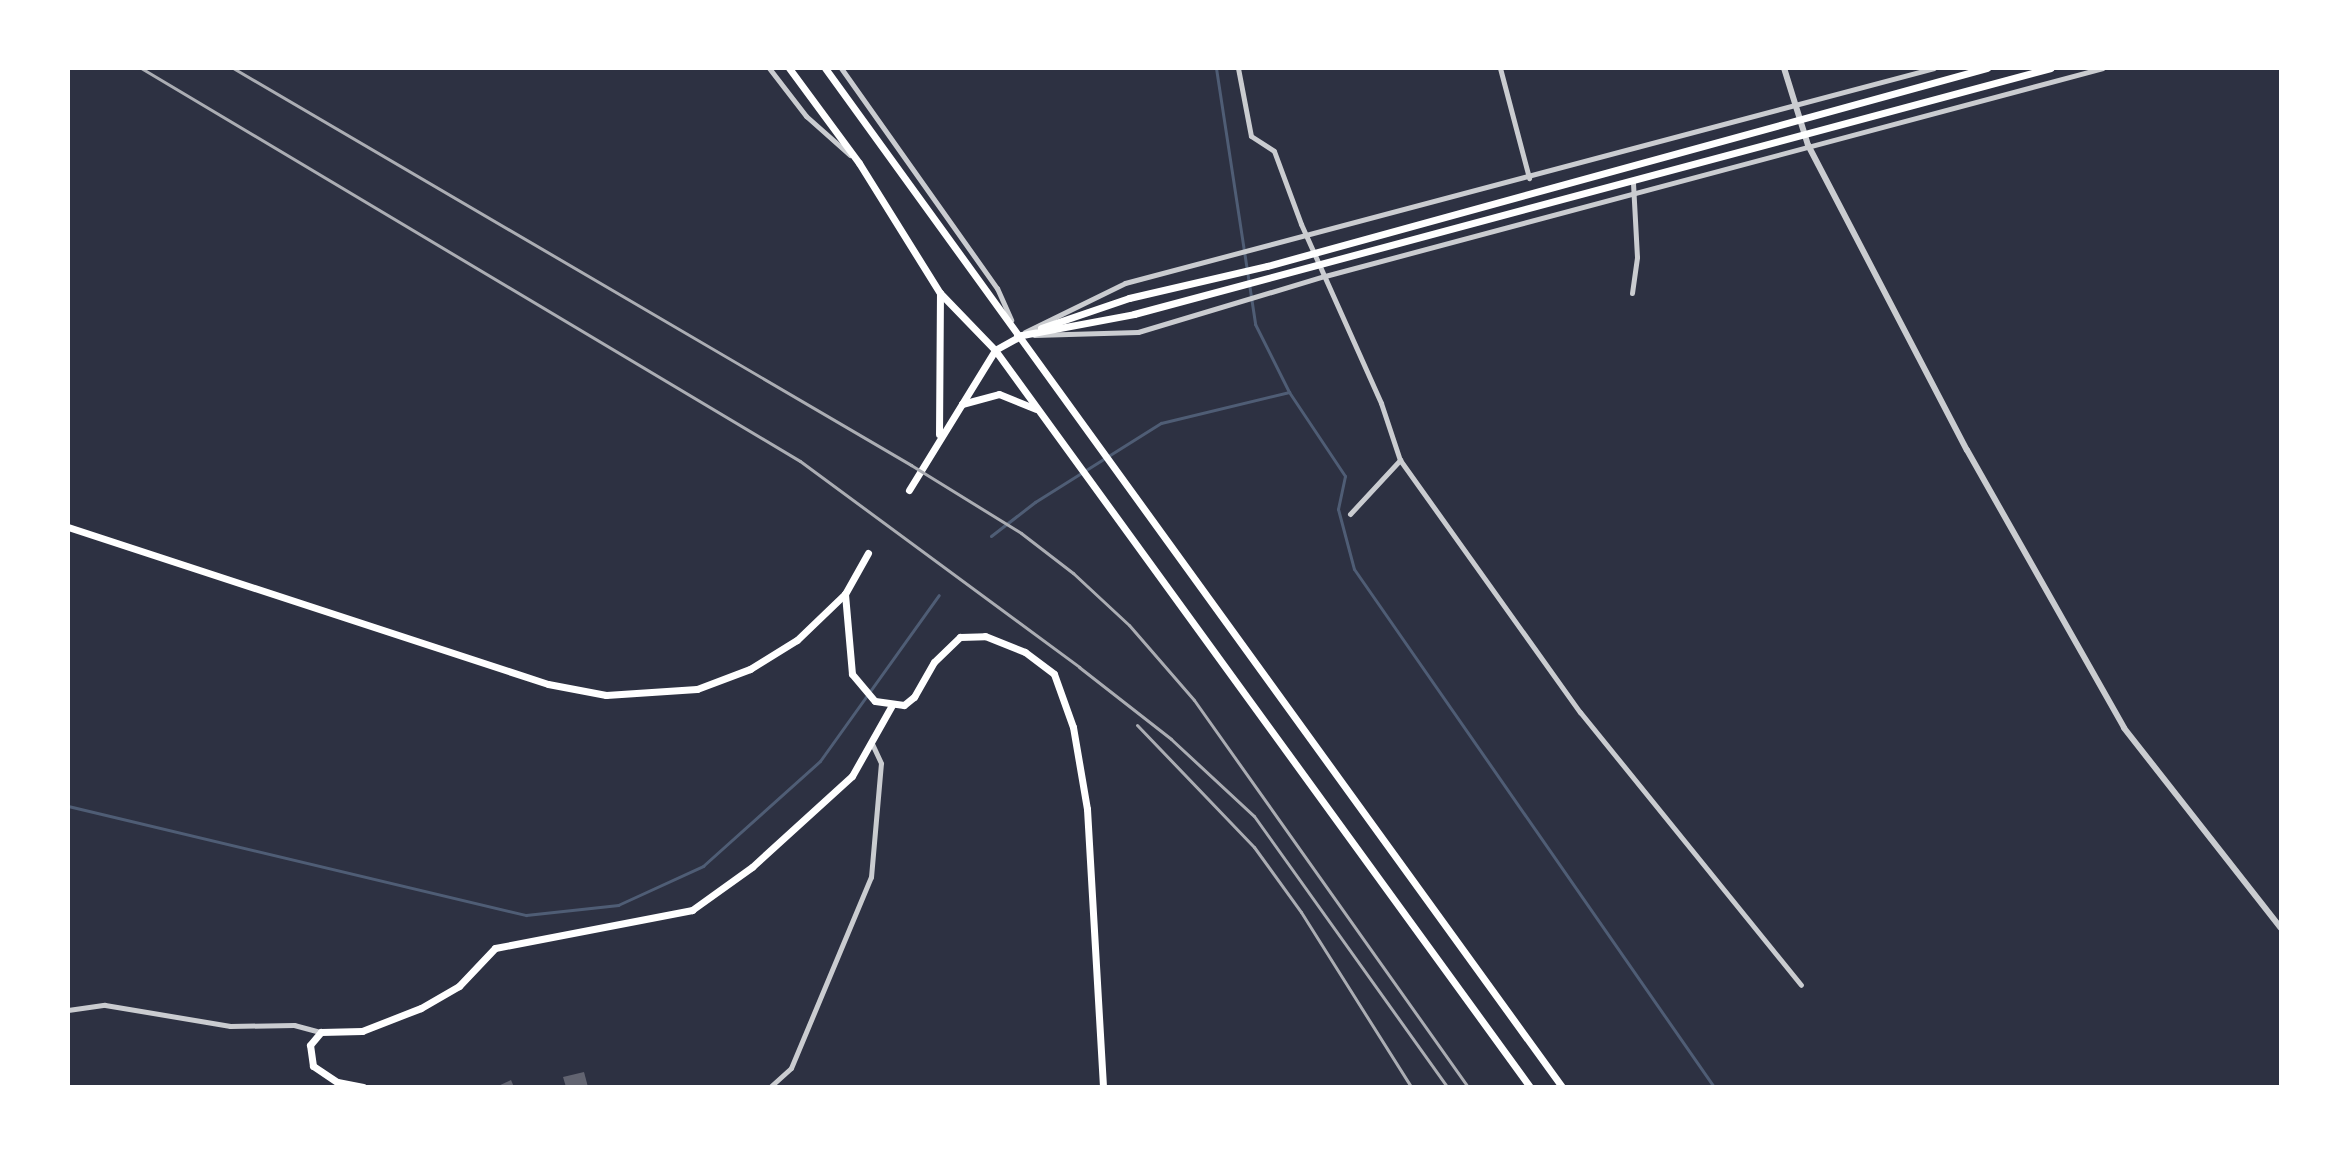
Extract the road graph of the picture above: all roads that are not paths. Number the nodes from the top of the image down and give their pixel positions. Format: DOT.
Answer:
graph roads {
  1 [pos="769,68"];
  2 [pos="789,68"];
  3 [pos="825,68"];
  4 [pos="841,68"];
  5 [pos="1238,68"];
  6 [pos="1500,68"];
  7 [pos="1784,68"];
  8 [pos="1934,68"];
  9 [pos="1987,68"];
  10 [pos="2051,68"];
  11 [pos="2103,68"];
  12 [pos="1796,106"];
  13 [pos="1800,119"];
  14 [pos="1805,135"];
  15 [pos="1808,145"];
  16 [pos="859,163"];
  17 [pos="1529,178"];
  18 [pos="1633,183"];
  19 [pos="1633,193"];
  20 [pos="1309,235"];
  21 [pos="1316,253"];
  22 [pos="1322,265"];
  23 [pos="1325,276"];
  24 [pos="940,293"];
  25 [pos="1632,293"];
  26 [pos="1017,336"];
  27 [pos="995,350"];
  28 [pos="960,405"];
  29 [pos="1036,409"];
  30 [pos="939,434"];
  31 [pos="1400,460"];
  32 [pos="909,490"];
  33 [pos="1350,514"];
  34 [pos="68,527"];
  35 [pos="868,553"];
  36 [pos="845,594"];
  37 [pos="892,705"];
  38 [pos="871,742"];
  39 [pos="2281,928"];
  40 [pos="1801,985"];
  41 [pos="68,1010"];
  42 [pos="321,1032"];
  43 [pos="363,1087"];
  44 [pos="770,1087"];
  45 [pos="1103,1087"];
  46 [pos="1530,1087"];
  47 [pos="1562,1087"];
  1 -- 16 [label="street"];
  2 -- 16 [label="main road"];
  3 -- 26 [label="main road"];
  4 -- 26 [label="street"];
  5 -- 20 [label="street"];
  6 -- 17 [label="street"];
  7 -- 12 [label="street"];
  8 -- 12 [label="street"];
  9 -- 13 [label="main road"];
  10 -- 14 [label="main road"];
  11 -- 15 [label="street"];
  12 -- 13 [label="street"];
  12 -- 17 [label="street"];
  13 -- 14 [label="street"];
  13 -- 21 [label="main road"];
  14 -- 15 [label="street"];
  14 -- 18 [label="main road"];
  15 -- 19 [label="street"];
  15 -- 39 [label="street"];
  16 -- 24 [label="main road"];
  17 -- 20 [label="street"];
  18 -- 19 [label="street"];
  18 -- 22 [label="main road"];
  19 -- 23 [label="street"];
  19 -- 25 [label="street"];
  20 -- 21 [label="street"];
  20 -- 26 [label="street"];
  21 -- 22 [label="street"];
  21 -- 26 [label="main road"];
  22 -- 23 [label="street"];
  22 -- 26 [label="main road"];
  23 -- 26 [label="street"];
  23 -- 31 [label="street"];
  24 -- 27 [label="main road"];
  24 -- 30 [label="main road"];
  26 -- 27 [label="main road"];
  26 -- 47 [label="main road"];
  27 -- 28 [label="main road"];
  27 -- 29 [label="main road"];
  28 -- 29 [label="main road"];
  28 -- 30 [label="main road"];
  29 -- 46 [label="main road"];
  30 -- 32 [label="main road"];
  31 -- 33 [label="street"];
  31 -- 40 [label="street"];
  34 -- 36 [label="main road"];
  35 -- 36 [label="main road"];
  36 -- 37 [label="main road"];
  37 -- 38 [label="main road"];
  37 -- 45 [label="main road"];
  38 -- 42 [label="main road"];
  38 -- 44 [label="street"];
  41 -- 42 [label="street"];
  42 -- 43 [label="main road"];
}
